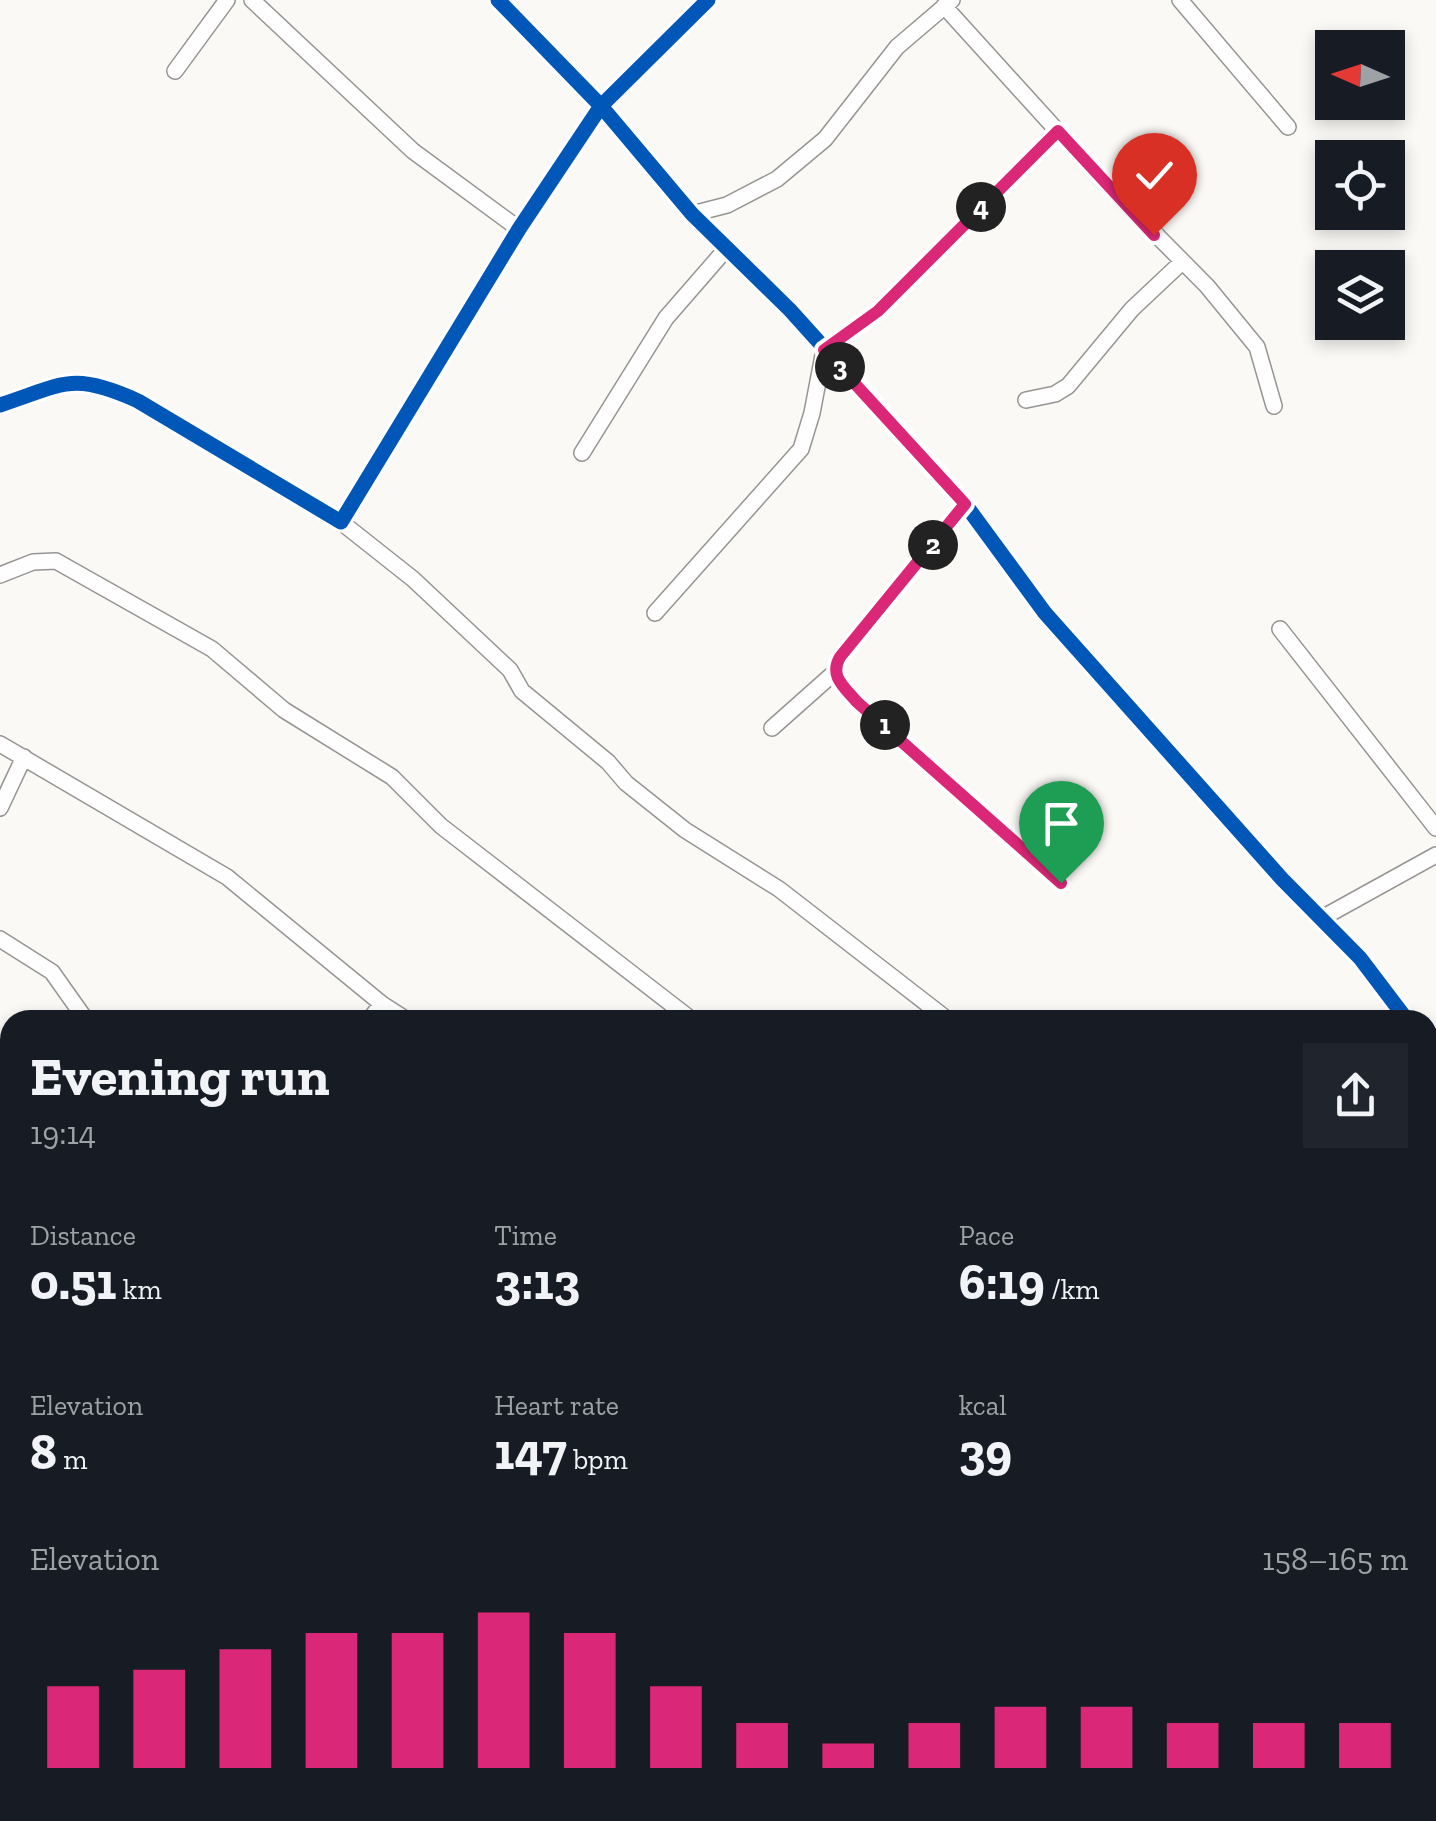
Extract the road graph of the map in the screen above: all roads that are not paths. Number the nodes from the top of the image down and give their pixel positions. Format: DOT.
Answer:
graph roads {
  1 [pos="227,0"];
  2 [pos="252,0"];
  3 [pos="498,0"];
  4 [pos="708,0"];
  5 [pos="1180,0"];
  6 [pos="948,3"];
  7 [pos="175,71"];
  8 [pos="601,106"];
  9 [pos="1288,127"];
  10 [pos="1058,131"];
  11 [pos="692,214"];
  12 [pos="519,229"];
  13 [pos="726,249"];
  14 [pos="1182,262"];
  15 [pos="824,350"];
  16 [pos="1026,400"];
  17 [pos="0,404"];
  18 [pos="1274,406"];
  19 [pos="582,453"];
  20 [pos="965,504"];
  21 [pos="342,522"];
  22 [pos="0,576"];
  23 [pos="655,614"];
  24 [pos="1280,629"];
  25 [pos="835,672"];
  26 [pos="772,728"];
  27 [pos="0,744"];
  28 [pos="24,758"];
  29 [pos="0,808"];
  30 [pos="1436,828"];
  31 [pos="1436,855"];
  32 [pos="1061,883"];
  33 [pos="1322,918"];
  34 [pos="0,939"];
  35 [pos="382,1004"];
  36 [pos="79,1010"];
  37 [pos="377,1010"];
  38 [pos="392,1010"];
  39 [pos="679,1010"];
  40 [pos="935,1010"];
  41 [pos="1399,1010"];
  1 -- 7 [label="street"];
  2 -- 12 [label="street"];
  3 -- 8 [label="street"];
  4 -- 8 [label="street"];
  5 -- 9 [label="street"];
  6 -- 10 [label="street"];
  6 -- 11 [label="street"];
  8 -- 11 [label="street"];
  8 -- 12 [label="street"];
  10 -- 14 [label="street"];
  10 -- 15 [label="street"];
  11 -- 13 [label="street"];
  12 -- 21 [label="street"];
  13 -- 15 [label="street"];
  13 -- 19 [label="street"];
  14 -- 16 [label="street"];
  14 -- 18 [label="street"];
  15 -- 20 [label="street"];
  15 -- 23 [label="street"];
  17 -- 21 [label="street"];
  20 -- 25 [label="street"];
  20 -- 33 [label="street"];
  21 -- 40 [label="street"];
  22 -- 39 [label="street"];
  24 -- 30 [label="street"];
  25 -- 26 [label="street"];
  25 -- 32 [label="street"];
  27 -- 28 [label="street"];
  28 -- 29 [label="street"];
  28 -- 35 [label="street"];
  31 -- 33 [label="street"];
  33 -- 41 [label="street"];
  34 -- 36 [label="street"];
  35 -- 37 [label="street"];
  35 -- 38 [label="street"];
}
